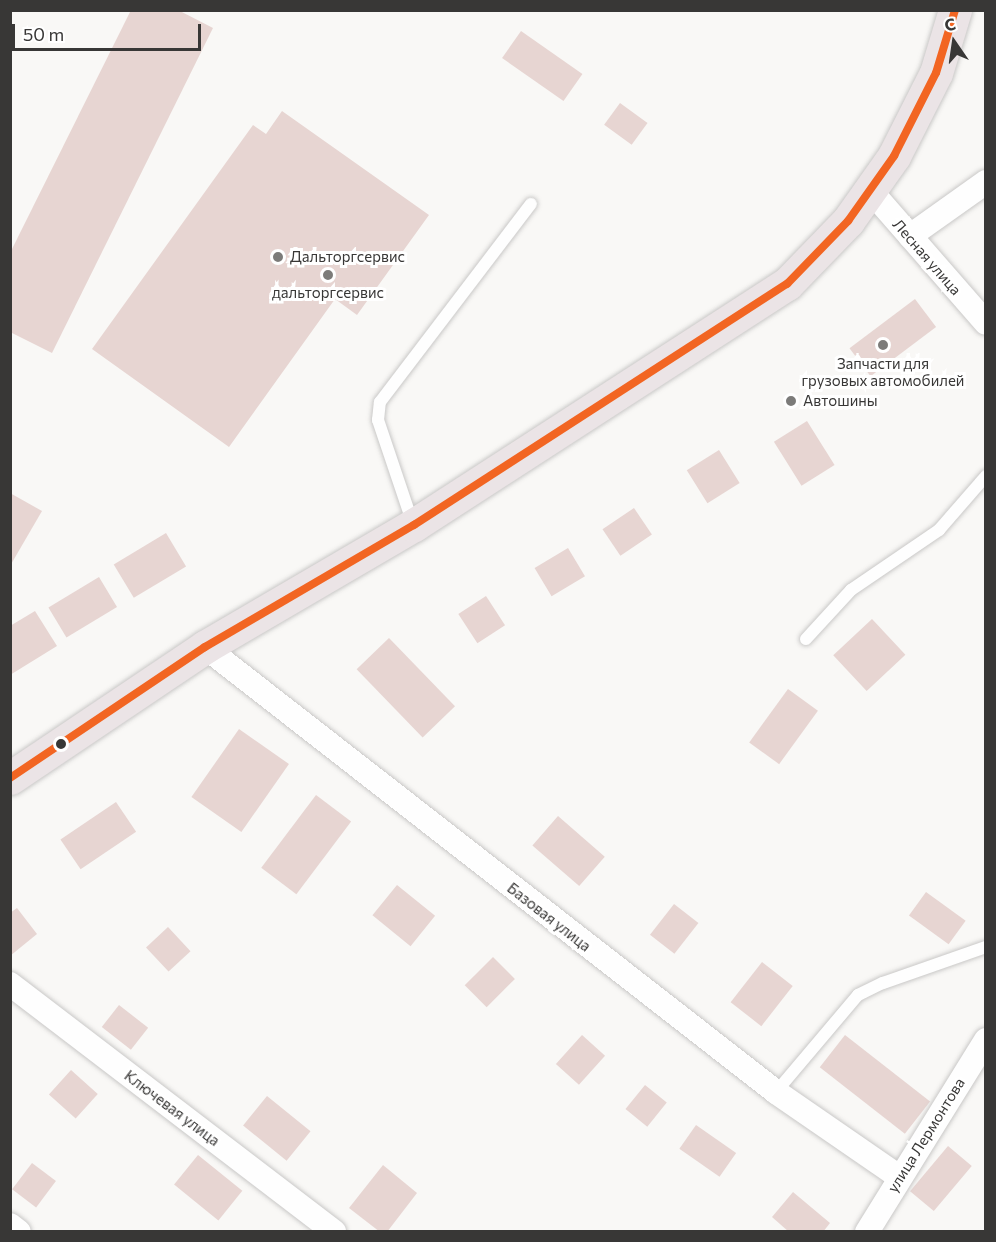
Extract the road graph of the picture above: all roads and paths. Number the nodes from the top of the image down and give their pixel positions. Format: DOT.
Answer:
graph roads {
  1 [pos="955,10"];
  2 [pos="986,182"];
  3 [pos="870,190"];
  4 [pos="531,204"];
  5 [pos="910,236"];
  6 [pos="986,323"];
  7 [pos="986,476"];
  8 [pos="414,525"];
  9 [pos="806,639"];
  10 [pos="205,647"];
  11 [pos="11,777"];
  12 [pos="986,947"];
  13 [pos="10,984"];
  14 [pos="986,1040"];
  15 [pos="776,1092"];
  16 [pos="899,1177"];
  17 [pos="10,1225"];
  18 [pos="19,1232"];
  19 [pos="334,1232"];
  20 [pos="867,1232"];
  1 -- 3 [label="main road"];
  2 -- 5 [label="street"];
  3 -- 5 [label="street, Лесная улица"];
  3 -- 8 [label="main road"];
  4 -- 8 [label="lane"];
  5 -- 6 [label="street, Лесная улица"];
  7 -- 9 [label="lane"];
  8 -- 10 [label="main road"];
  10 -- 11 [label="main road"];
  10 -- 15 [label="street, Базовая улица"];
  12 -- 15 [label="lane"];
  13 -- 19 [label="street, Ключевая улица"];
  14 -- 16 [label="street, улица Лермонтова"];
  15 -- 16 [label="street, Базовая улица"];
  16 -- 20 [label="street, улица Лермонтова"];
  17 -- 18 [label="street"];
}
